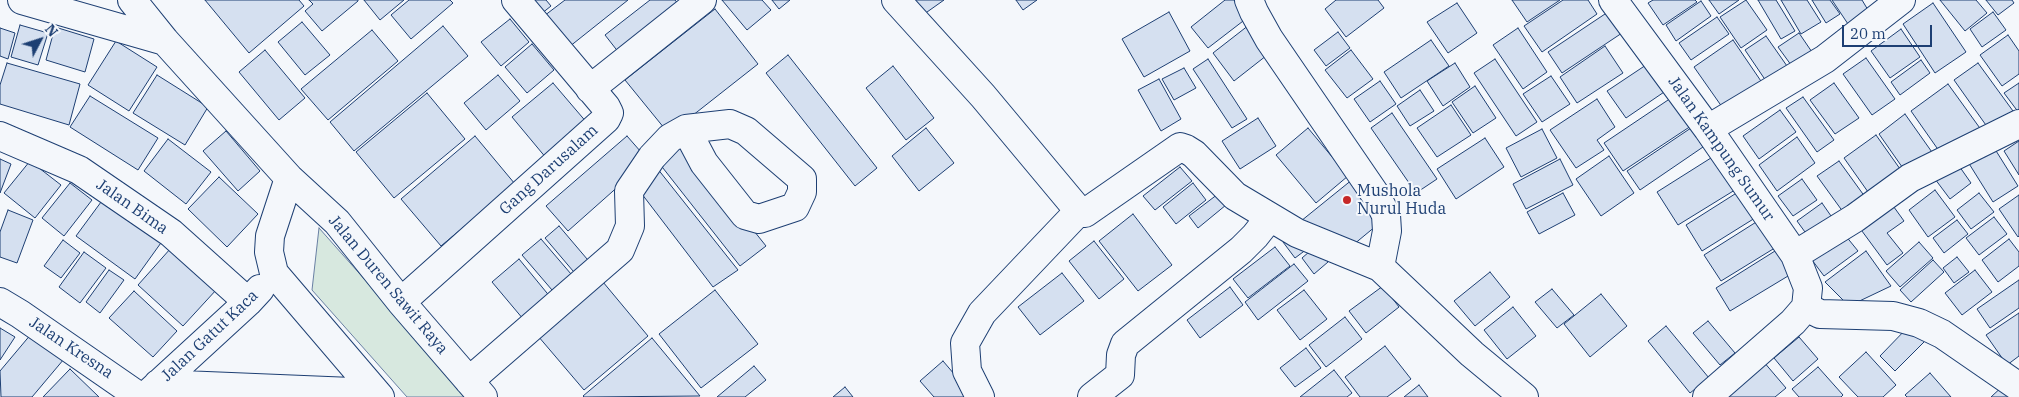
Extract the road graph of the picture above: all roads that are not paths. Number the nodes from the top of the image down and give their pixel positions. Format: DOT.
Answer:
graph roads {
  1 [pos="22,0"];
  2 [pos="132,0"];
  3 [pos="516,0"];
  4 [pos="702,0"];
  5 [pos="896,0"];
  6 [pos="1249,0"];
  7 [pos="1613,0"];
  8 [pos="1901,0"];
  9 [pos="165,41"];
  10 [pos="590,89"];
  11 [pos="2019,124"];
  12 [pos="686,128"];
  13 [pos="1708,129"];
  14 [pos="0,136"];
  15 [pos="289,178"];
  16 [pos="1079,211"];
  17 [pos="1270,216"];
  18 [pos="1795,255"];
  19 [pos="1380,267"];
  20 [pos="274,273"];
  21 [pos="0,302"];
  22 [pos="248,302"];
  23 [pos="401,302"];
  24 [pos="1806,307"];
  25 [pos="2019,387"];
  26 [pos="476,389"];
  27 [pos="147,393"];
  28 [pos="378,395"];
  29 [pos="980,397"];
  30 [pos="1092,397"];
  31 [pos="1524,397"];
  32 [pos="1707,397"];
  1 -- 9 [label="street"];
  2 -- 9 [label="street, Jalan Duren Sawit Raya"];
  3 -- 10 [label="street, Gang Darusalam"];
  4 -- 10 [label="street"];
  5 -- 16 [label="street"];
  6 -- 19 [label="street"];
  7 -- 13 [label="street, Jalan Kampung Sumur"];
  8 -- 13 [label="street"];
  9 -- 15 [label="street, Jalan Duren Sawit Raya"];
  10 -- 23 [label="street, Gang Darusalam"];
  11 -- 18 [label="street"];
  12 -- 26 [label="street"];
  13 -- 18 [label="street, Jalan Kampung Sumur"];
  14 -- 22 [label="street, Jalan Bima"];
  15 -- 20 [label="street"];
  15 -- 23 [label="street, Jalan Duren Sawit Raya"];
  16 -- 17 [label="street"];
  16 -- 29 [label="street"];
  17 -- 19 [label="street"];
  17 -- 30 [label="street"];
  18 -- 24 [label="street, Jalan Kampung Sumur"];
  19 -- 31 [label="street"];
  20 -- 22 [label="street, Jalan Gatut Kaca"];
  20 -- 28 [label="street"];
  21 -- 27 [label="street, Jalan Kresna"];
  22 -- 27 [label="street, Jalan Gatut Kaca"];
  23 -- 26 [label="street, Jalan Duren Sawit Raya"];
  24 -- 25 [label="street"];
  24 -- 32 [label="street"];
  27 -- 28 [label="street"];
}
